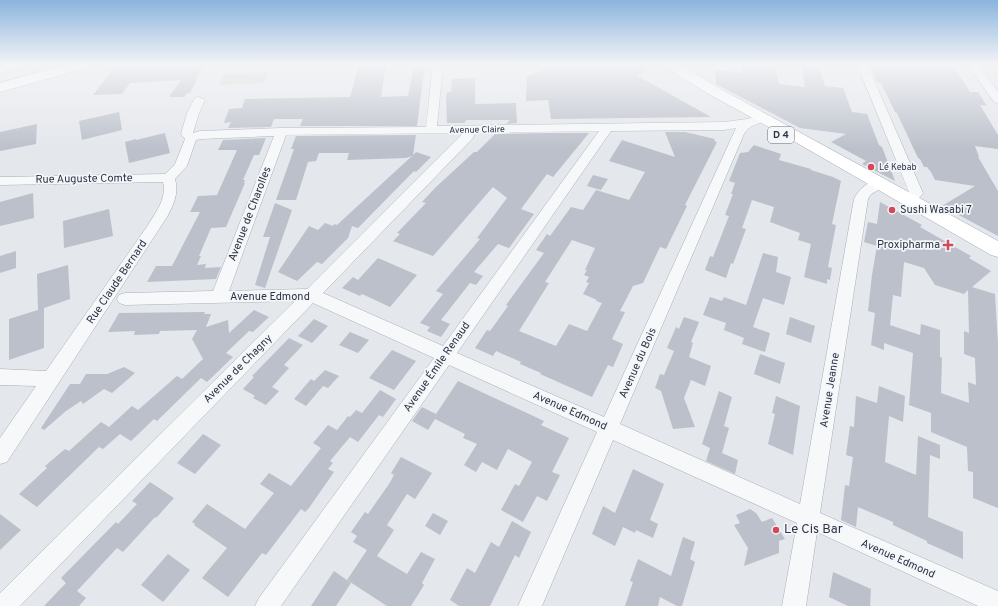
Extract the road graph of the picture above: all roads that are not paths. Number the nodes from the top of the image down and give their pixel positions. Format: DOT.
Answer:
graph roads {
  1 [pos="435,92"];
  2 [pos="706,92"];
  3 [pos="712,92"];
  4 [pos="874,92"];
  5 [pos="199,100"];
  6 [pos="755,120"];
  7 [pos="607,128"];
  8 [pos="431,130"];
  9 [pos="470,130"];
  10 [pos="281,132"];
  11 [pos="191,138"];
  12 [pos="168,178"];
  13 [pos="0,180"];
  14 [pos="879,184"];
  15 [pos="907,200"];
  16 [pos="998,250"];
  17 [pos="311,295"];
  18 [pos="219,297"];
  19 [pos="125,299"];
  20 [pos="446,355"];
  21 [pos="0,377"];
  22 [pos="51,380"];
  23 [pos="608,428"];
  24 [pos="0,455"];
  25 [pos="808,518"];
  26 [pos="998,603"];
  27 [pos="4,606"];
  28 [pos="267,606"];
  29 [pos="530,606"];
  30 [pos="794,606"];
  1 -- 8 [label="street"];
  2 -- 6 [label="main road, D 4"];
  3 -- 6 [label="main road, D 4"];
  4 -- 15 [label="street"];
  5 -- 11 [label="street"];
  6 -- 7 [label="street, Avenue Claire"];
  6 -- 14 [label="main road, D 4"];
  6 -- 23 [label="street, Avenue du Bois"];
  7 -- 9 [label="street, Avenue Claire"];
  7 -- 20 [label="street, Avenue Émile Renaud"];
  8 -- 9 [label="street, Avenue Claire"];
  8 -- 10 [label="street, Avenue Claire"];
  9 -- 17 [label="street, Avenue de Chagny"];
  10 -- 11 [label="street, Avenue Claire"];
  10 -- 18 [label="street, Avenue de Charolles"];
  11 -- 12 [label="street"];
  12 -- 13 [label="street, Rue Auguste Comte"];
  12 -- 22 [label="street, Rue Claude Bernard"];
  14 -- 15 [label="main road, D 4"];
  14 -- 25 [label="street, Avenue Jeanne"];
  15 -- 16 [label="main road, D 4"];
  17 -- 18 [label="street, Avenue Edmond"];
  17 -- 20 [label="street, Avenue Edmond"];
  17 -- 27 [label="street, Avenue de Chagny"];
  18 -- 19 [label="street, Avenue Edmond"];
  20 -- 23 [label="street, Avenue Edmond"];
  20 -- 28 [label="street, Avenue Émile Renaud"];
  21 -- 22 [label="street"];
  22 -- 24 [label="street, Rue Claude Bernard"];
  23 -- 25 [label="street, Avenue Edmond"];
  23 -- 29 [label="street, Avenue du Bois"];
  25 -- 26 [label="street, Avenue Edmond"];
  25 -- 30 [label="street, Avenue Jeanne"];
}
